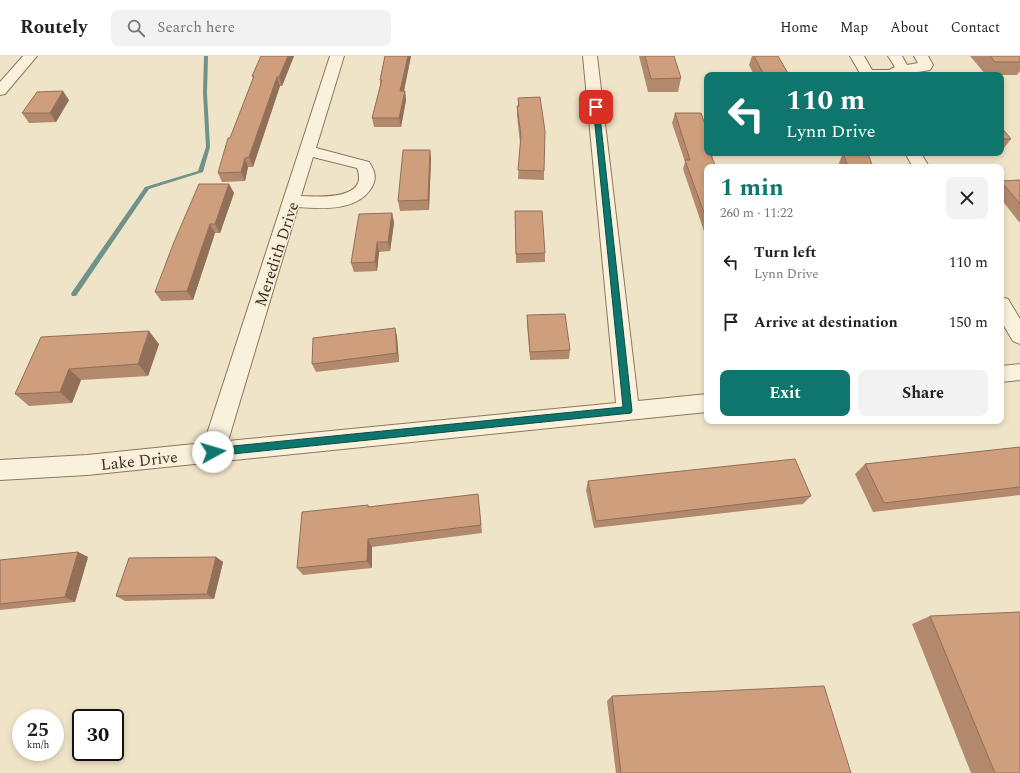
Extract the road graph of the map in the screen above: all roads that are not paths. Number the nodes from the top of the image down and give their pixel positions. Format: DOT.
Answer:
graph roads {
  1 [pos="30,56"];
  2 [pos="337,56"];
  3 [pos="590,56"];
  4 [pos="857,56"];
  5 [pos="895,56"];
  6 [pos="921,56"];
  7 [pos="903,69"];
  8 [pos="865,72"];
  9 [pos="896,72"];
  10 [pos="0,91"];
  11 [pos="308,151"];
  12 [pos="293,201"];
  13 [pos="1004,309"];
  14 [pos="1020,336"];
  15 [pos="1020,372"];
  16 [pos="1004,374"];
  17 [pos="704,403"];
  18 [pos="628,411"];
  19 [pos="213,452"];
  20 [pos="0,470"];
  1 -- 10 [label="street"];
  2 -- 11 [label="street, Meredith Drive"];
  3 -- 18 [label="street"];
  4 -- 8 [label="street"];
  5 -- 7 [label="street"];
  6 -- 7 [label="street"];
  7 -- 9 [label="street"];
  11 -- 12 [label="street, Meredith Drive"];
  11 -- 12 [label="street"];
  12 -- 19 [label="street, Meredith Drive"];
  13 -- 14 [label="street"];
  15 -- 16 [label="street"];
  17 -- 18 [label="street, Lake Drive"];
  18 -- 19 [label="street, Lake Drive"];
  19 -- 20 [label="street, Lake Drive"];
}
